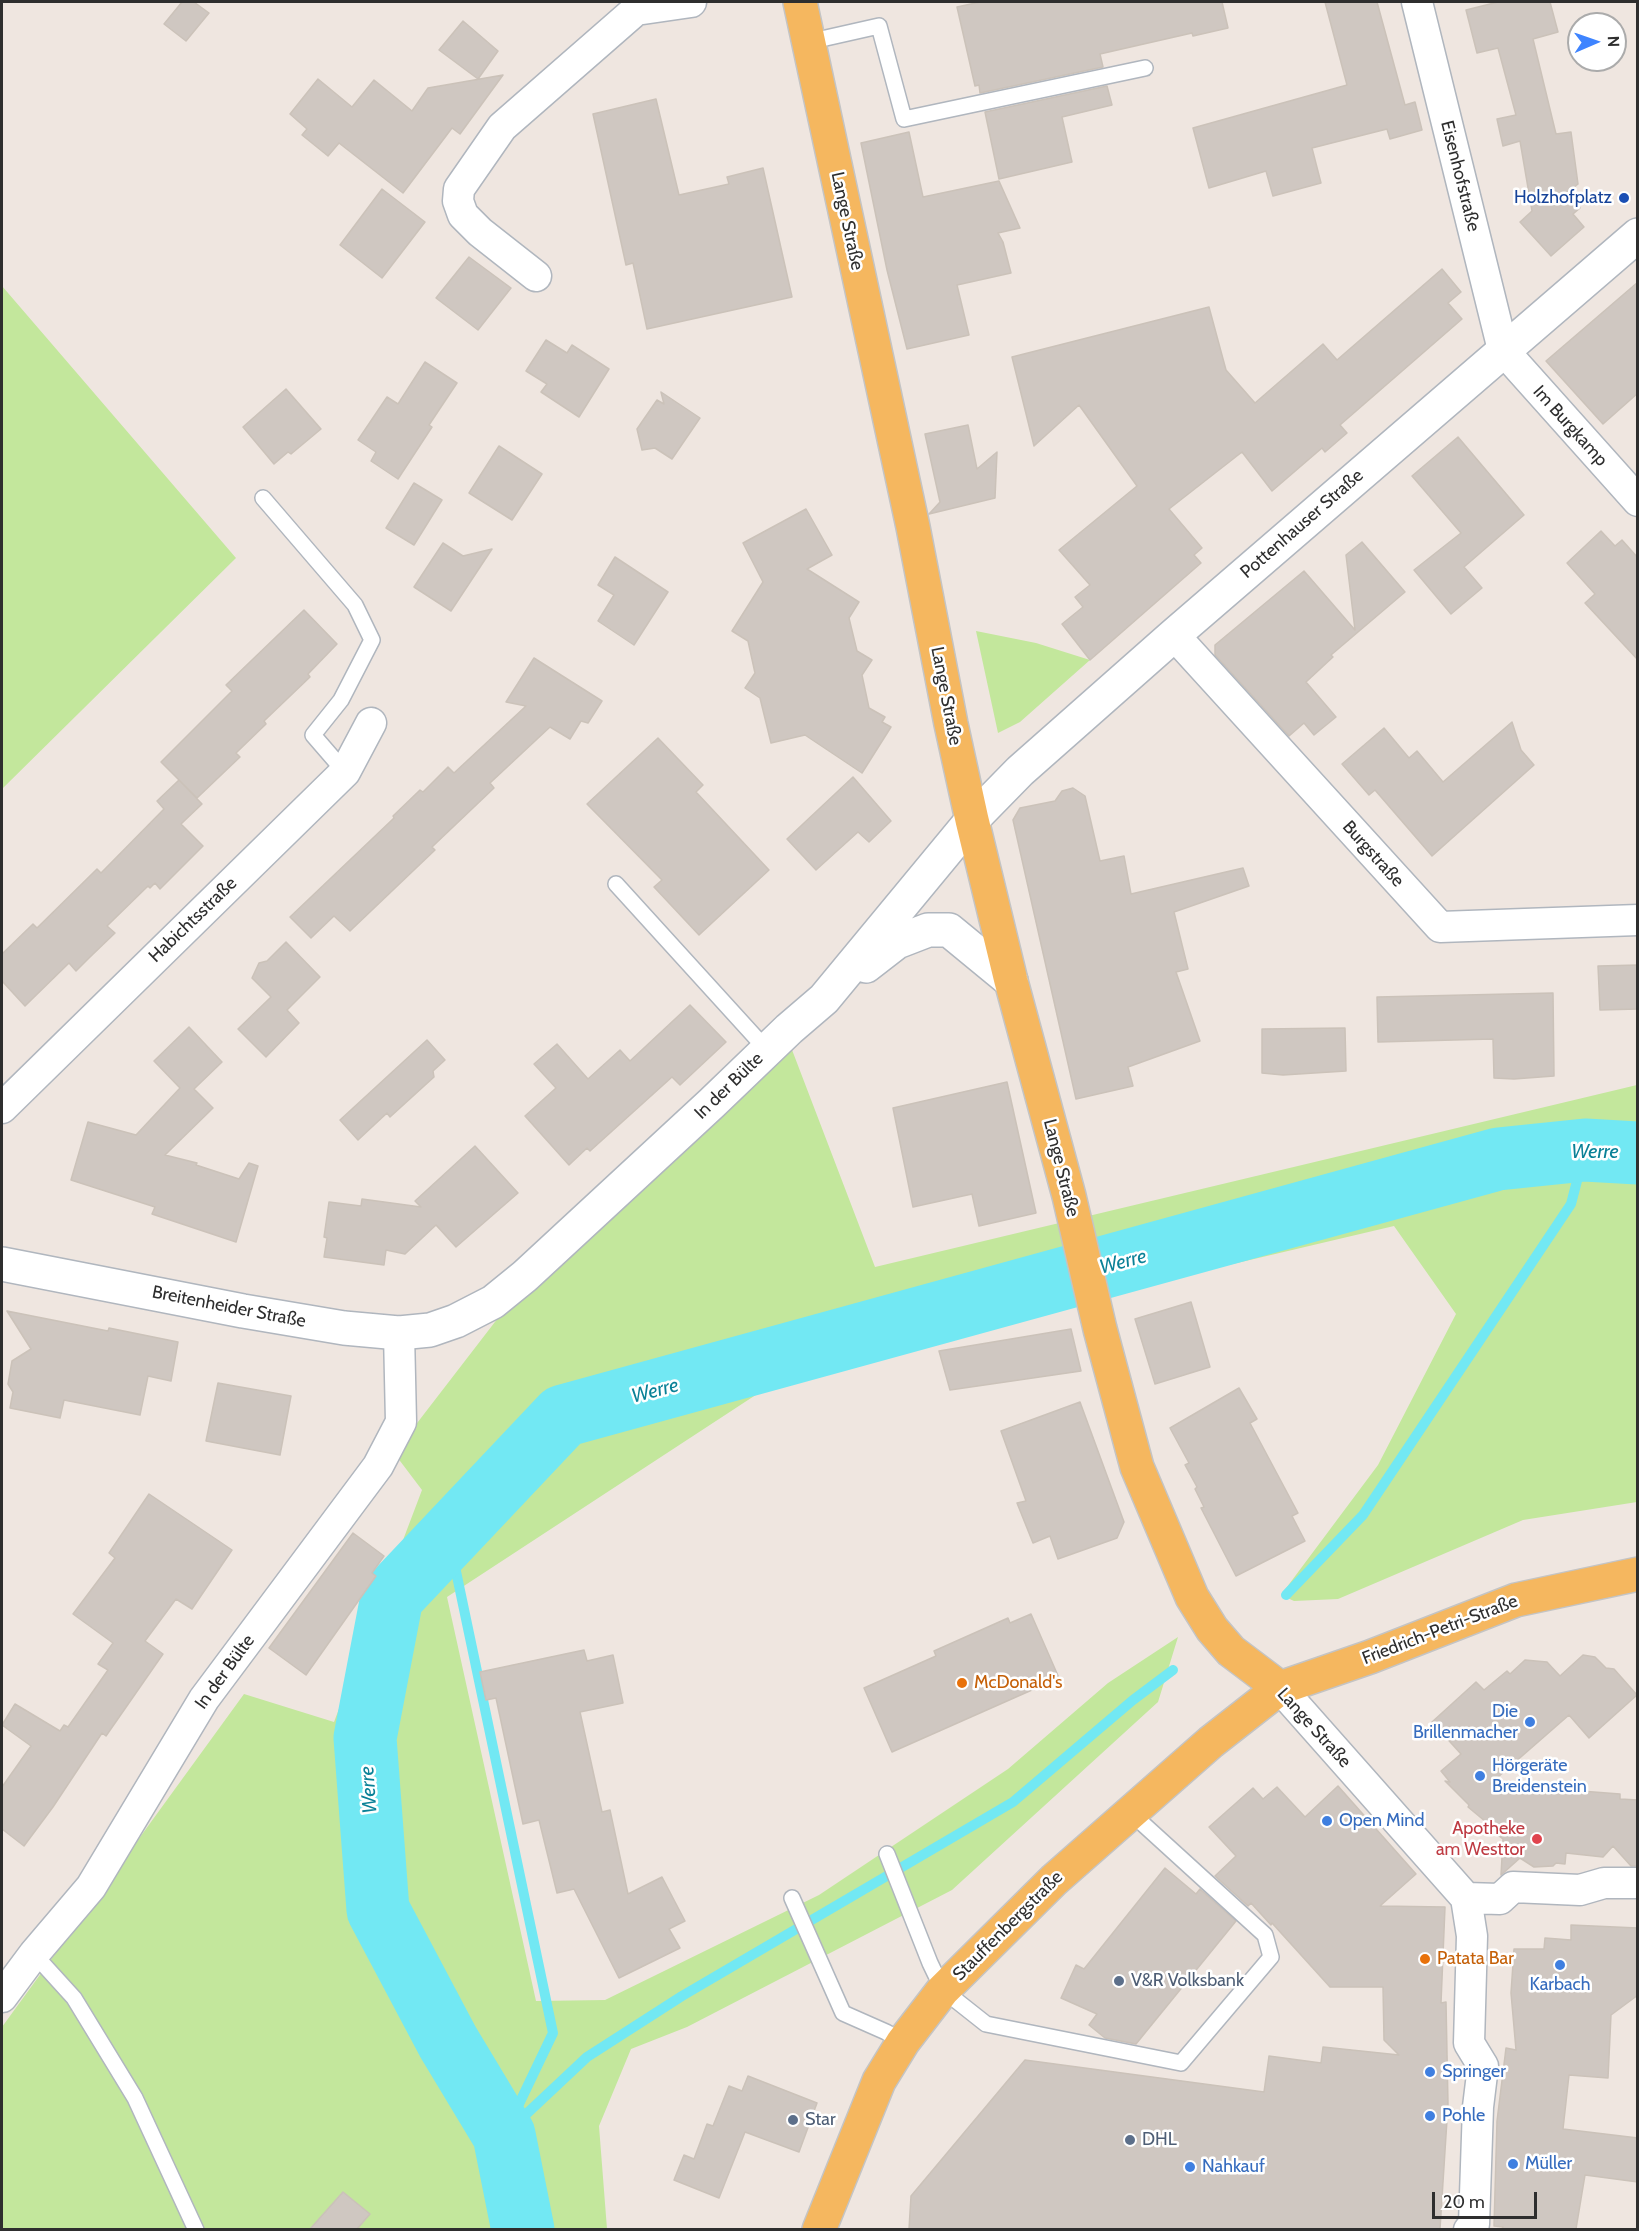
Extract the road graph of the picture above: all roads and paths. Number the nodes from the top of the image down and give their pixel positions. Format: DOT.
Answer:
graph roads {
  1 [pos="691,2"];
  2 [pos="800,2"];
  3 [pos="1417,2"];
  4 [pos="632,6"];
  5 [pos="808,42"];
  6 [pos="1145,68"];
  7 [pos="1638,235"];
  8 [pos="536,276"];
  9 [pos="1503,350"];
  10 [pos="263,498"];
  11 [pos="1638,501"];
  12 [pos="1174,635"];
  13 [pos="371,723"];
  14 [pos="345,772"];
  15 [pos="972,820"];
  16 [pos="616,884"];
  17 [pos="1638,920"];
  18 [pos="1011,981"];
  19 [pos="824,999"];
  20 [pos="767,1050"];
  21 [pos="2,1108"];
  22 [pos="2,1264"];
  23 [pos="456,1321"];
  24 [pos="399,1333"];
  25 [pos="1638,1575"];
  26 [pos="1280,1688"];
  27 [pos="1131,1813"];
  28 [pos="887,1854"];
  29 [pos="1638,1883"];
  30 [pos="792,1898"];
  31 [pos="1466,1898"];
  32 [pos="33,1954"];
  33 [pos="943,1990"];
  34 [pos="2,1997"];
  35 [pos="903,2042"];
  36 [pos="196,2229"];
  37 [pos="819,2229"];
  38 [pos="1469,2229"];
  1 -- 4 [label="street"];
  2 -- 5 [label="main road, Lange Straße"];
  3 -- 9 [label="street, Eisenhofstraße"];
  4 -- 8 [label="street"];
  5 -- 6 [label="lane"];
  5 -- 15 [label="main road, Lange Straße"];
  7 -- 9 [label="street, Pottenhauser Straße"];
  9 -- 11 [label="street, Im Burgkamp"];
  9 -- 12 [label="street, Pottenhauser Straße"];
  10 -- 14 [label="lane"];
  12 -- 15 [label="street, Pottenhauser Straße"];
  12 -- 17 [label="street, Burgstraße"];
  13 -- 14 [label="street, Habichtsstraße"];
  14 -- 21 [label="street, Habichtsstraße"];
  15 -- 18 [label="main road, Lange Straße"];
  15 -- 19 [label="street, In der Bülte"];
  16 -- 20 [label="lane"];
  18 -- 19 [label="street"];
  18 -- 26 [label="main road, Lange Straße"];
  19 -- 20 [label="street, In der Bülte"];
  20 -- 23 [label="street, In der Bülte"];
  22 -- 24 [label="street, Breitenheider Straße"];
  23 -- 24 [label="street, Breitenheider Straße"];
  24 -- 32 [label="street, In der Bülte"];
  25 -- 26 [label="main road, Friedrich-Petri-Straße"];
  26 -- 27 [label="main road, Stauffenbergstraße"];
  26 -- 31 [label="street, Lange Straße"];
  27 -- 33 [label="main road, Stauffenbergstraße"];
  27 -- 33 [label="lane"];
  28 -- 33 [label="lane"];
  29 -- 31 [label="street"];
  30 -- 35 [label="lane"];
  31 -- 38 [label="street"];
  32 -- 34 [label="street, In der Bülte"];
  32 -- 36 [label="lane"];
  33 -- 35 [label="main road, Stauffenbergstraße"];
  35 -- 37 [label="main road, Stauffenbergstraße"];
}
